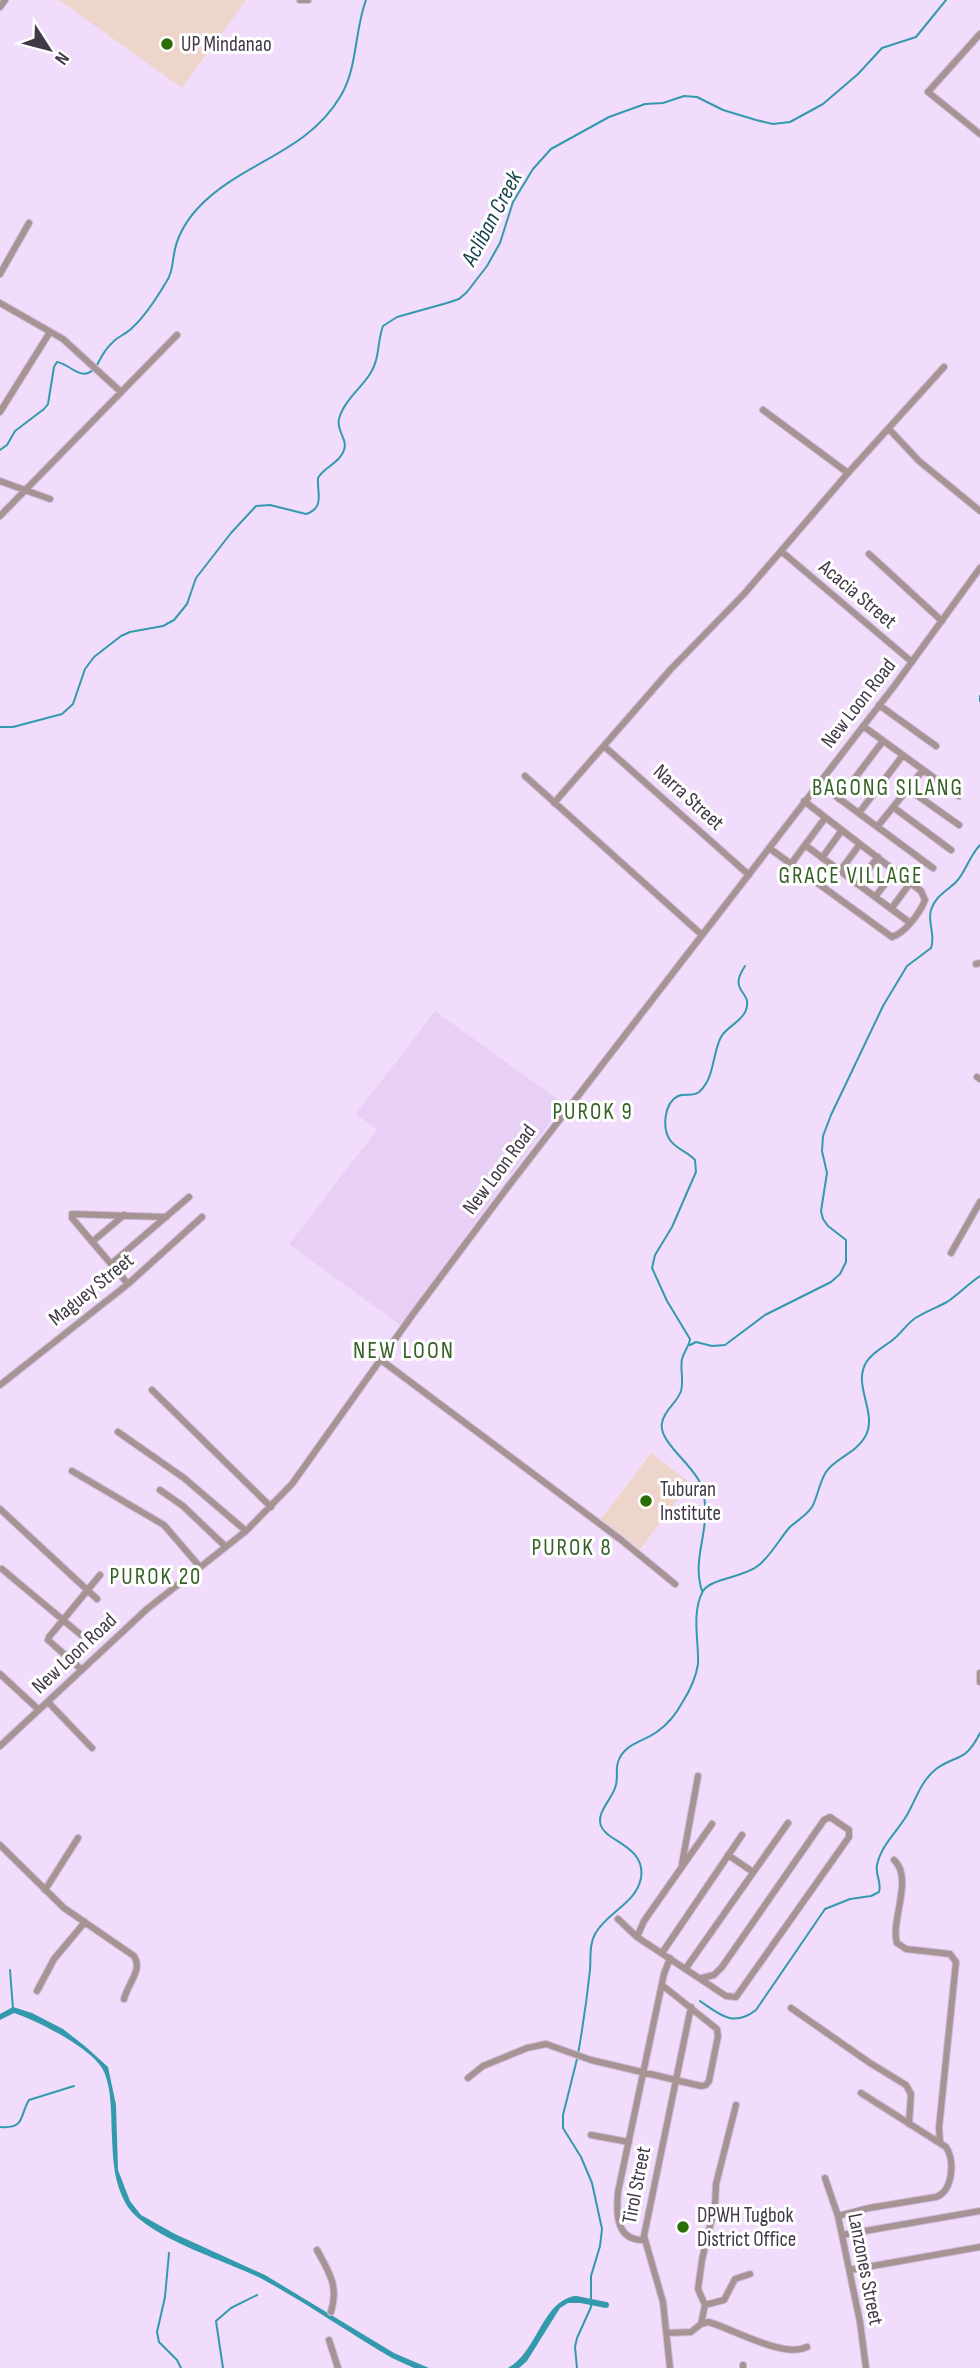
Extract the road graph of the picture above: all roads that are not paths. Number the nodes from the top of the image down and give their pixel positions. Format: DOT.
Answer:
graph roads {
  1 [pos="5,0"];
  2 [pos="300,0"];
  3 [pos="308,0"];
  4 [pos="0,7"];
  5 [pos="980,34"];
  6 [pos="980,134"];
  7 [pos="29,223"];
  8 [pos="0,274"];
  9 [pos="0,303"];
  10 [pos="50,331"];
  11 [pos="177,335"];
  12 [pos="944,367"];
  13 [pos="121,392"];
  14 [pos="763,410"];
  15 [pos="0,412"];
  16 [pos="889,429"];
  17 [pos="848,473"];
  18 [pos="0,481"];
  19 [pos="26,490"];
  20 [pos="50,499"];
  21 [pos="980,511"];
  22 [pos="0,516"];
  23 [pos="781,551"];
  24 [pos="869,554"];
  25 [pos="980,568"];
  26 [pos="942,621"];
  27 [pos="912,662"];
  28 [pos="879,705"];
  29 [pos="863,726"];
  30 [pos="883,741"];
  31 [pos="604,746"];
  32 [pos="936,746"];
  33 [pos="903,755"];
  34 [pos="923,770"];
  35 [pos="525,776"];
  36 [pos="818,783"];
  37 [pos="908,789"];
  38 [pos="959,796"];
  39 [pos="839,799"];
  40 [pos="804,801"];
  41 [pos="554,803"];
  42 [pos="893,807"];
  43 [pos="859,813"];
  44 [pos="825,818"];
  45 [pos="959,825"];
  46 [pos="877,827"];
  47 [pos="842,830"];
  48 [pos="860,844"];
  49 [pos="805,845"];
  50 [pos="769,848"];
  51 [pos="951,850"];
  52 [pos="877,857"];
  53 [pos="822,858"];
  54 [pos="791,864"];
  55 [pos="933,868"];
  56 [pos="840,871"];
  57 [pos="895,871"];
  58 [pos="749,875"];
  59 [pos="911,883"];
  60 [pos="858,884"];
  61 [pos="876,897"];
  62 [pos="891,909"];
  63 [pos="909,922"];
  64 [pos="702,935"];
  65 [pos="189,1197"];
  66 [pos="980,1202"];
  67 [pos="124,1215"];
  68 [pos="166,1217"];
  69 [pos="202,1217"];
  70 [pos="92,1242"];
  71 [pos="951,1253"];
  72 [pos="110,1264"];
  73 [pos="128,1284"];
  74 [pos="381,1360"];
  75 [pos="0,1385"];
  76 [pos="152,1390"];
  77 [pos="118,1432"];
  78 [pos="72,1471"];
  79 [pos="160,1490"];
  80 [pos="271,1507"];
  81 [pos="0,1509"];
  82 [pos="246,1531"];
  83 [pos="226,1546"];
  84 [pos="200,1567"];
  85 [pos="2,1569"];
  86 [pos="100,1575"];
  87 [pos="675,1584"];
  88 [pos="87,1590"];
  89 [pos="97,1599"];
  90 [pos="62,1619"];
  91 [pos="81,1635"];
  92 [pos="82,1670"];
  93 [pos="980,1673"];
  94 [pos="0,1674"];
  95 [pos="980,1682"];
  96 [pos="47,1702"];
  97 [pos="39,1710"];
  98 [pos="0,1746"];
  99 [pos="92,1748"];
  100 [pos="698,1776"];
  101 [pos="788,1823"];
  102 [pos="712,1824"];
  103 [pos="742,1835"];
  104 [pos="78,1838"];
  105 [pos="0,1845"];
  106 [pos="729,1855"];
  107 [pos="894,1860"];
  108 [pos="682,1867"];
  109 [pos="753,1872"];
  110 [pos="45,1890"];
  111 [pos="618,1919"];
  112 [pos="85,1922"];
  113 [pos="637,1937"];
  114 [pos="662,1953"];
  115 [pos="670,1958"];
  116 [pos="686,1968"];
  117 [pos="702,1978"];
  118 [pos="662,1985"];
  119 [pos="37,1992"];
  120 [pos="124,1999"];
  121 [pos="691,2007"];
  122 [pos="790,2008"];
  123 [pos="644,2073"];
  124 [pos="468,2078"];
  125 [pos="675,2080"];
  126 [pos="860,2093"];
  127 [pos="736,2105"];
  128 [pos="909,2124"];
  129 [pos="591,2136"];
  130 [pos="629,2142"];
  131 [pos="940,2142"];
  132 [pos="825,2178"];
  133 [pos="980,2211"];
  134 [pos="838,2216"];
  135 [pos="842,2235"];
  136 [pos="643,2240"];
  137 [pos="980,2247"];
  138 [pos="317,2250"];
  139 [pos="849,2270"];
  140 [pos="750,2274"];
  141 [pos="705,2305"];
  142 [pos="331,2312"];
  143 [pos="701,2324"];
  144 [pos="667,2333"];
  145 [pos="329,2340"];
  146 [pos="807,2347"];
  147 [pos="338,2368"];
  148 [pos="670,2368"];
  149 [pos="866,2368"];
  1 -- 4 [label="street"];
  2 -- 3 [label="street"];
  5 -- 6 [label="street"];
  7 -- 8 [label="street"];
  9 -- 10 [label="street"];
  10 -- 13 [label="street"];
  10 -- 15 [label="street"];
  11 -- 13 [label="street"];
  12 -- 16 [label="street"];
  13 -- 19 [label="street"];
  14 -- 17 [label="street"];
  16 -- 17 [label="street"];
  16 -- 21 [label="street"];
  17 -- 23 [label="street"];
  18 -- 19 [label="street"];
  19 -- 20 [label="street"];
  19 -- 22 [label="street"];
  23 -- 27 [label="street, Acacia Street"];
  23 -- 31 [label="street"];
  24 -- 26 [label="street"];
  25 -- 26 [label="street, New Loon Road"];
  26 -- 27 [label="street, New Loon Road"];
  27 -- 28 [label="street, New Loon Road"];
  28 -- 29 [label="street, New Loon Road"];
  28 -- 32 [label="street"];
  29 -- 30 [label="street"];
  29 -- 36 [label="street, New Loon Road"];
  30 -- 33 [label="street"];
  30 -- 39 [label="street"];
  31 -- 41 [label="street"];
  31 -- 58 [label="street, Narra Street"];
  33 -- 34 [label="street"];
  33 -- 43 [label="street"];
  34 -- 37 [label="street"];
  34 -- 38 [label="street"];
  35 -- 41 [label="street"];
  36 -- 39 [label="street"];
  36 -- 40 [label="street, New Loon Road"];
  37 -- 42 [label="street"];
  37 -- 45 [label="street"];
  39 -- 43 [label="street"];
  40 -- 44 [label="street"];
  40 -- 50 [label="street, New Loon Road"];
  41 -- 64 [label="street"];
  42 -- 46 [label="street"];
  42 -- 51 [label="street"];
  43 -- 46 [label="street"];
  44 -- 47 [label="street"];
  44 -- 49 [label="street"];
  46 -- 55 [label="street"];
  47 -- 48 [label="street"];
  47 -- 53 [label="street"];
  48 -- 52 [label="street"];
  48 -- 56 [label="street"];
  49 -- 53 [label="street"];
  49 -- 54 [label="street"];
  50 -- 54 [label="street"];
  50 -- 58 [label="street, New Loon Road"];
  52 -- 57 [label="street"];
  52 -- 60 [label="street"];
  53 -- 56 [label="street"];
  54 -- 63 [label="street"];
  56 -- 60 [label="street"];
  57 -- 59 [label="street"];
  57 -- 61 [label="street"];
  58 -- 64 [label="street, New Loon Road"];
  59 -- 62 [label="street"];
  59 -- 63 [label="street"];
  60 -- 61 [label="street"];
  61 -- 62 [label="street"];
  62 -- 63 [label="street"];
  64 -- 74 [label="street, New Loon Road"];
  65 -- 68 [label="street"];
  66 -- 71 [label="street"];
  67 -- 68 [label="street"];
  67 -- 70 [label="street"];
  67 -- 70 [label="street"];
  68 -- 72 [label="street"];
  69 -- 73 [label="street, Maguey Street"];
  70 -- 72 [label="street"];
  72 -- 73 [label="street"];
  73 -- 75 [label="street, Maguey Street"];
  74 -- 80 [label="street, New Loon Road"];
  74 -- 87 [label="street"];
  76 -- 80 [label="street"];
  77 -- 82 [label="street"];
  78 -- 84 [label="street"];
  79 -- 83 [label="street"];
  80 -- 82 [label="street, New Loon Road"];
  81 -- 88 [label="street"];
  82 -- 83 [label="street, New Loon Road"];
  83 -- 84 [label="street, New Loon Road"];
  84 -- 92 [label="street, New Loon Road"];
  85 -- 90 [label="street"];
  86 -- 88 [label="street"];
  88 -- 89 [label="street"];
  88 -- 90 [label="street"];
  90 -- 91 [label="street"];
  90 -- 92 [label="street"];
  92 -- 96 [label="street, New Loon Road"];
  93 -- 95 [label="street"];
  94 -- 97 [label="street"];
  96 -- 97 [label="street, New Loon Road"];
  96 -- 99 [label="street"];
  97 -- 98 [label="street, New Loon Road"];
  100 -- 108 [label="street"];
  101 -- 109 [label="street"];
  102 -- 108 [label="street"];
  103 -- 106 [label="street"];
  104 -- 110 [label="street"];
  105 -- 110 [label="street"];
  106 -- 109 [label="street"];
  106 -- 114 [label="street"];
  107 -- 131 [label="street"];
  108 -- 113 [label="street"];
  109 -- 116 [label="street"];
  110 -- 112 [label="street"];
  111 -- 113 [label="street"];
  112 -- 119 [label="street"];
  112 -- 120 [label="street"];
  113 -- 114 [label="street"];
  114 -- 115 [label="street"];
  115 -- 116 [label="street"];
  115 -- 118 [label="street"];
  116 -- 117 [label="street"];
  117 -- 117 [label="street"];
  118 -- 121 [label="street"];
  118 -- 123 [label="street"];
  121 -- 125 [label="street, Tirol Street"];
  121 -- 125 [label="street"];
  122 -- 128 [label="street"];
  123 -- 124 [label="street"];
  123 -- 125 [label="street"];
  123 -- 130 [label="street"];
  125 -- 136 [label="street, Tirol Street"];
  126 -- 128 [label="street"];
  127 -- 141 [label="street"];
  128 -- 131 [label="street"];
  129 -- 130 [label="street"];
  130 -- 136 [label="street"];
  131 -- 134 [label="street"];
  132 -- 134 [label="street, Lanzones Street"];
  133 -- 135 [label="street"];
  134 -- 135 [label="street, Lanzones Street"];
  135 -- 139 [label="street, Lanzones Street"];
  136 -- 144 [label="street, Tirol Street"];
  137 -- 139 [label="street"];
  138 -- 142 [label="street"];
  139 -- 149 [label="street, Lanzones Street"];
  140 -- 141 [label="street"];
  141 -- 143 [label="street"];
  143 -- 144 [label="street"];
  143 -- 146 [label="street"];
  144 -- 148 [label="street, Tirol Street"];
  145 -- 147 [label="street"];
}
